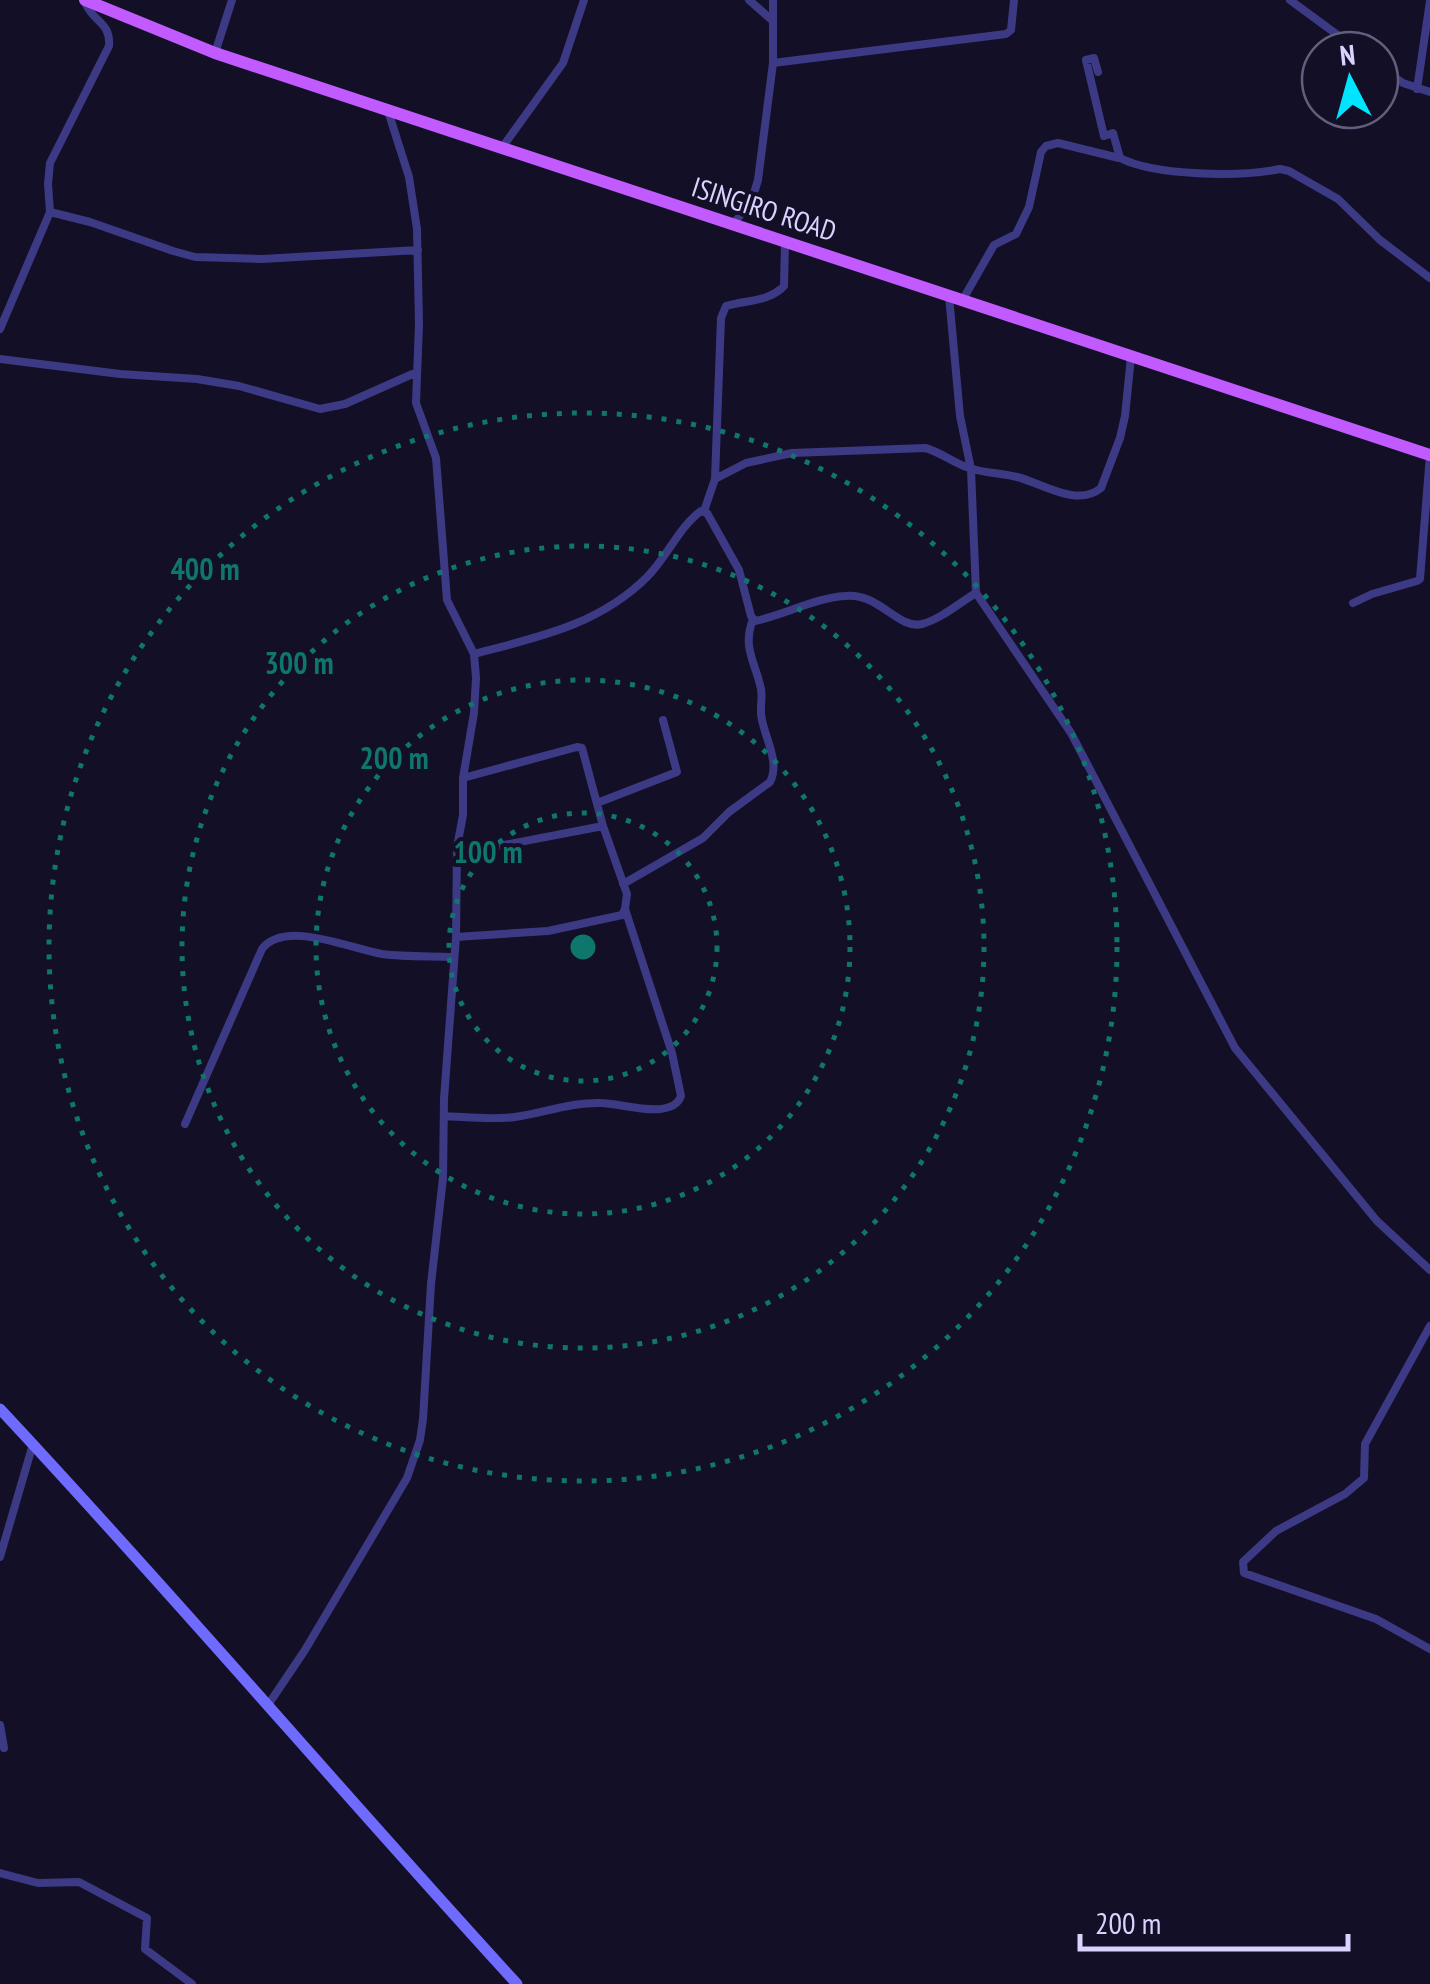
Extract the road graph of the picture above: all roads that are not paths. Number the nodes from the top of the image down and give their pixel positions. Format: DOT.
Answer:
graph roads {
  1 [pos="85,0"];
  2 [pos="232,0"];
  3 [pos="584,0"];
  4 [pos="749,0"];
  5 [pos="774,0"];
  6 [pos="1014,0"];
  7 [pos="1290,0"];
  8 [pos="1430,0"];
  9 [pos="773,21"];
  10 [pos="1331,30"];
  11 [pos="215,53"];
  12 [pos="773,63"];
  13 [pos="1098,72"];
  14 [pos="1400,81"];
  15 [pos="1416,88"];
  16 [pos="1430,92"];
  17 [pos="388,110"];
  18 [pos="502,149"];
  19 [pos="1120,158"];
  20 [pos="50,212"];
  21 [pos="732,225"];
  22 [pos="785,242"];
  23 [pos="418,250"];
  24 [pos="1430,278"];
  25 [pos="955,299"];
  26 [pos="0,329"];
  27 [pos="1131,357"];
  28 [pos="0,359"];
  29 [pos="417,372"];
  30 [pos="1430,455"];
  31 [pos="971,469"];
  32 [pos="715,479"];
  33 [pos="704,511"];
  34 [pos="976,593"];
  35 [pos="1353,604"];
  36 [pos="752,619"];
  37 [pos="474,654"];
  38 [pos="664,720"];
  39 [pos="463,778"];
  40 [pos="597,802"];
  41 [pos="603,826"];
  42 [pos="457,846"];
  43 [pos="623,884"];
  44 [pos="625,909"];
  45 [pos="456,937"];
  46 [pos="454,957"];
  47 [pos="444,1116"];
  48 [pos="185,1124"];
  49 [pos="1430,1270"];
  50 [pos="1430,1326"];
  51 [pos="0,1409"];
  52 [pos="33,1444"];
  53 [pos="0,1558"];
  54 [pos="1430,1649"];
  55 [pos="268,1705"];
  56 [pos="0,1725"];
  57 [pos="4,1748"];
  58 [pos="0,1873"];
  59 [pos="192,1984"];
  60 [pos="518,1984"];
  1 -- 11 [label="main road, ISINGIRO ROAD"];
  1 -- 20 [label="street"];
  2 -- 11 [label="street"];
  3 -- 18 [label="street"];
  4 -- 9 [label="street"];
  5 -- 9 [label="street"];
  6 -- 12 [label="street"];
  7 -- 10 [label="street"];
  8 -- 15 [label="street"];
  9 -- 12 [label="street"];
  11 -- 17 [label="main road, ISINGIRO ROAD"];
  12 -- 21 [label="street"];
  13 -- 19 [label="street"];
  14 -- 15 [label="street"];
  15 -- 16 [label="street"];
  17 -- 18 [label="main road, ISINGIRO ROAD"];
  17 -- 23 [label="street"];
  18 -- 21 [label="main road, ISINGIRO ROAD"];
  19 -- 24 [label="street"];
  19 -- 25 [label="street"];
  20 -- 23 [label="street"];
  20 -- 26 [label="street"];
  21 -- 22 [label="main road, ISINGIRO ROAD"];
  22 -- 25 [label="main road, ISINGIRO ROAD"];
  22 -- 32 [label="street"];
  23 -- 29 [label="street"];
  25 -- 27 [label="main road, ISINGIRO ROAD"];
  25 -- 31 [label="street"];
  27 -- 30 [label="main road, ISINGIRO ROAD"];
  27 -- 31 [label="street"];
  28 -- 29 [label="street"];
  29 -- 37 [label="street"];
  30 -- 35 [label="street"];
  31 -- 32 [label="street"];
  31 -- 34 [label="street"];
  32 -- 33 [label="street"];
  33 -- 36 [label="street"];
  33 -- 37 [label="street"];
  34 -- 36 [label="street"];
  34 -- 49 [label="street"];
  36 -- 43 [label="street"];
  37 -- 39 [label="street"];
  38 -- 40 [label="street"];
  39 -- 40 [label="street"];
  39 -- 42 [label="street"];
  40 -- 41 [label="street"];
  41 -- 42 [label="street"];
  41 -- 43 [label="street"];
  42 -- 45 [label="street"];
  43 -- 44 [label="street"];
  44 -- 45 [label="street"];
  44 -- 47 [label="street"];
  45 -- 46 [label="street"];
  46 -- 47 [label="street"];
  46 -- 48 [label="street"];
  47 -- 55 [label="street"];
  50 -- 54 [label="street"];
  51 -- 52 [label="main road"];
  52 -- 53 [label="street"];
  52 -- 55 [label="main road"];
  55 -- 60 [label="main road"];
  56 -- 57 [label="street"];
  58 -- 59 [label="street"];
}
